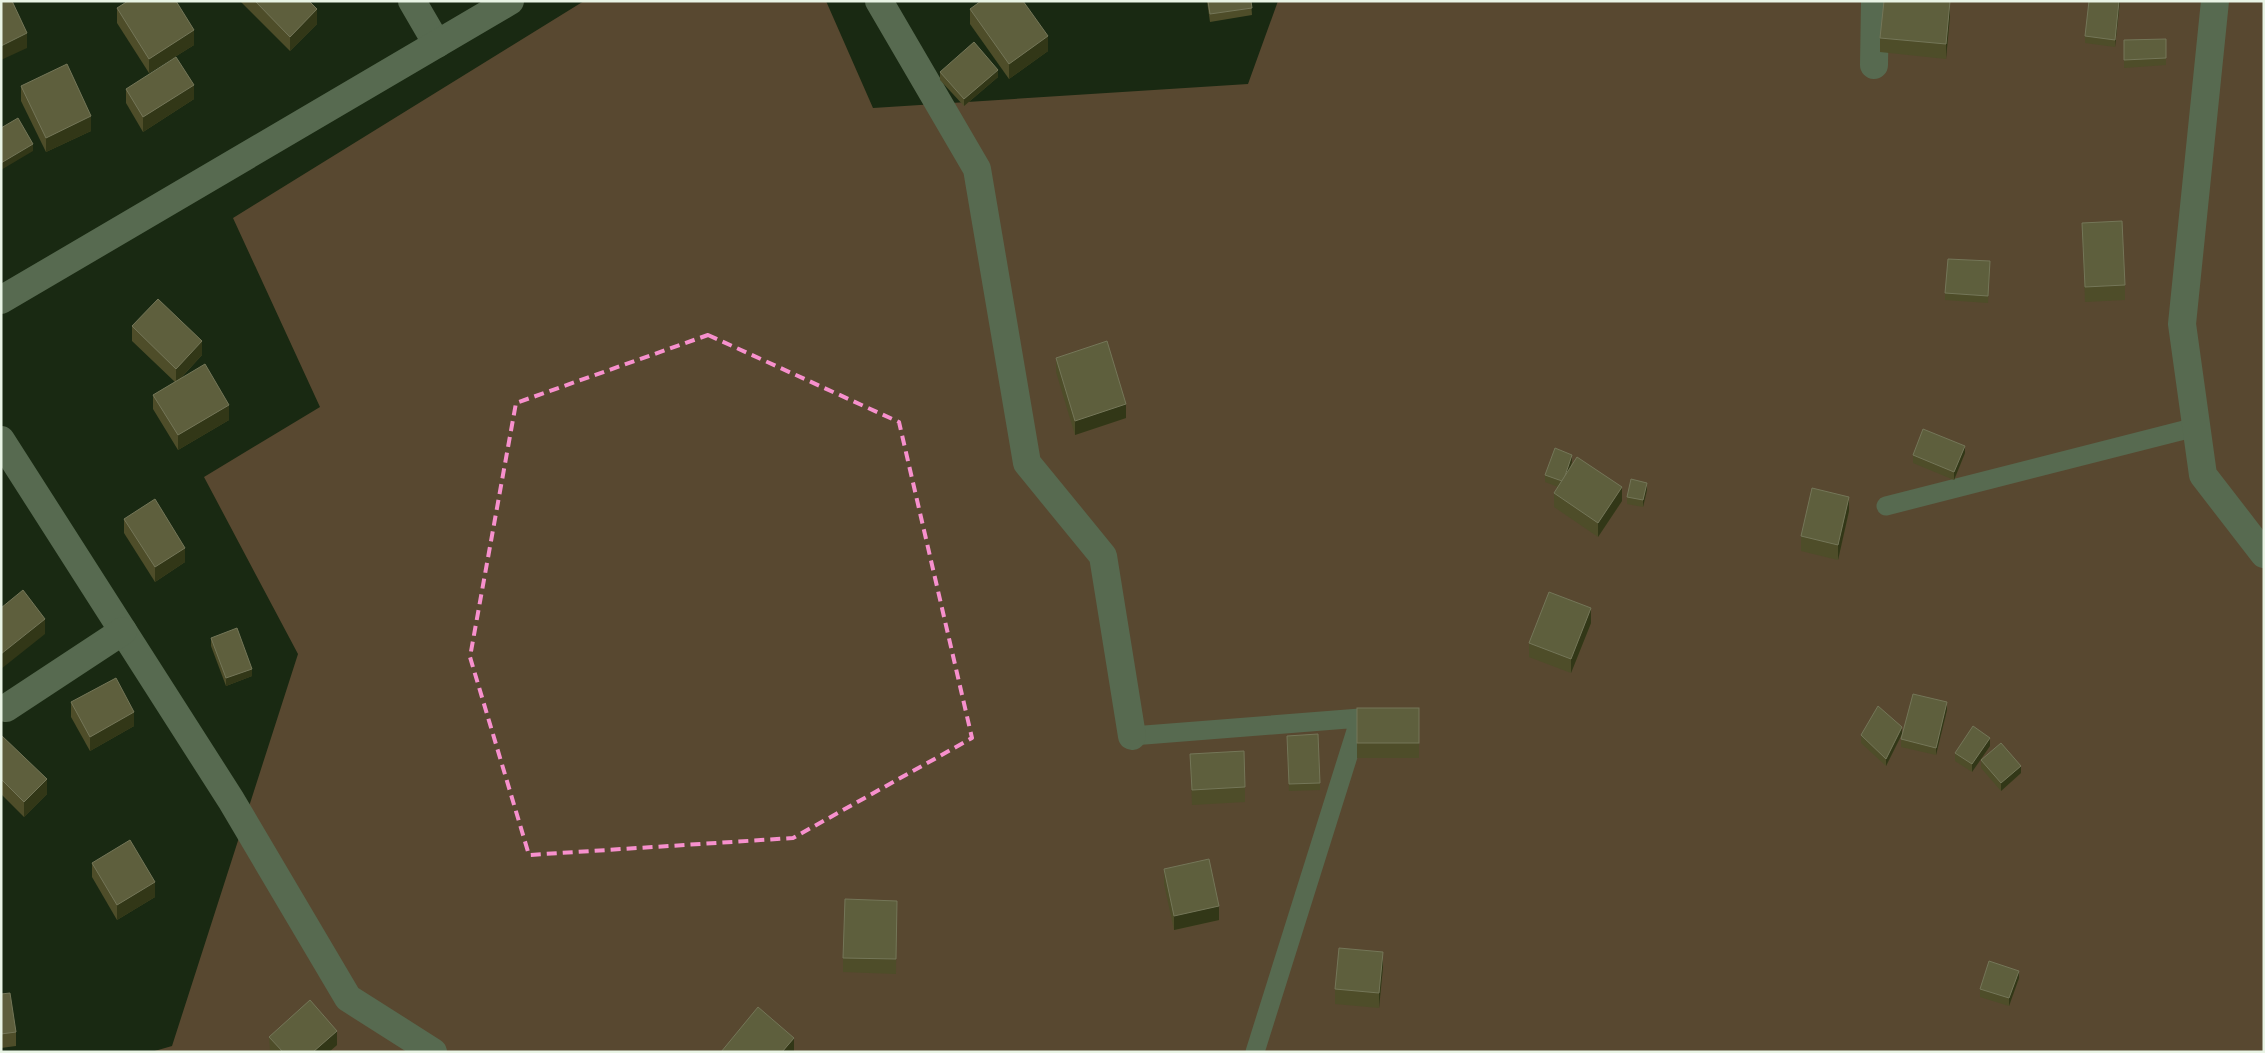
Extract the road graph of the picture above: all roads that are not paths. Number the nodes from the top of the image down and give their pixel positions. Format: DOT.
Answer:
graph roads {
  1 [pos="412,1"];
  2 [pos="510,1"];
  3 [pos="879,1"];
  4 [pos="1875,1"];
  5 [pos="2215,1"];
  6 [pos="437,44"];
  7 [pos="1874,64"];
  8 [pos="1,300"];
  9 [pos="2196,427"];
  10 [pos="1,440"];
  11 [pos="1886,506"];
  12 [pos="2264,554"];
  13 [pos="123,631"];
  14 [pos="6,708"];
  15 [pos="1132,736"];
  16 [pos="433,1052"];
  17 [pos="1254,1052"];
  1 -- 6 [label="street"];
  2 -- 6 [label="street"];
  3 -- 15 [label="street"];
  4 -- 7 [label="street"];
  5 -- 9 [label="street"];
  6 -- 8 [label="street"];
  9 -- 11 [label="lane"];
  9 -- 12 [label="street"];
  10 -- 13 [label="street"];
  13 -- 14 [label="street"];
  13 -- 16 [label="street"];
  15 -- 17 [label="lane"];
}
